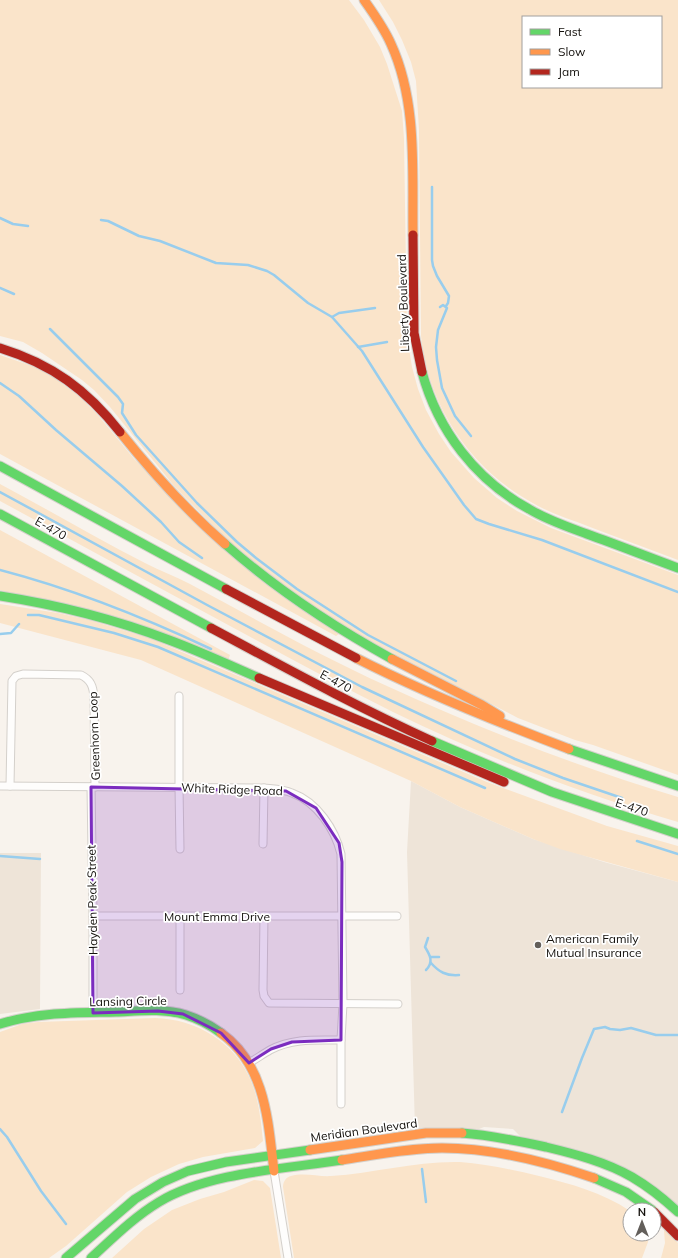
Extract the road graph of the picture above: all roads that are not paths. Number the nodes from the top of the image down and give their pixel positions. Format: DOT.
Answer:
graph roads {
  1 [pos="364,0"];
  2 [pos="0,342"];
  3 [pos="0,348"];
  4 [pos="34,360"];
  5 [pos="0,466"];
  6 [pos="0,514"];
  7 [pos="678,568"];
  8 [pos="0,596"];
  9 [pos="179,696"];
  10 [pos="523,732"];
  11 [pos="0,786"];
  12 [pos="10,786"];
  13 [pos="537,786"];
  14 [pos="678,786"];
  15 [pos="93,787"];
  16 [pos="179,787"];
  17 [pos="264,788"];
  18 [pos="678,834"];
  19 [pos="263,844"];
  20 [pos="180,849"];
  21 [pos="180,915"];
  22 [pos="93,916"];
  23 [pos="264,916"];
  24 [pos="342,916"];
  25 [pos="397,916"];
  26 [pos="180,990"];
  27 [pos="343,1004"];
  28 [pos="398,1004"];
  29 [pos="93,1013"];
  30 [pos="0,1024"];
  31 [pos="341,1040"];
  32 [pos="249,1063"];
  33 [pos="341,1104"];
  34 [pos="272,1155"];
  35 [pos="274,1170"];
  36 [pos="640,1202"];
  37 [pos="678,1212"];
  38 [pos="662,1220"];
  39 [pos="678,1236"];
  40 [pos="66,1258"];
  41 [pos="91,1258"];
  42 [pos="288,1258"];
  1 -- 7 [label="main road, Liberty Boulevard"];
  2 -- 4 [label="main road"];
  3 -- 4 [label="main road"];
  4 -- 10 [label="main road"];
  5 -- 10 [label="main road"];
  6 -- 13 [label="main road, E-470"];
  8 -- 13 [label="main road"];
  9 -- 16 [label="street"];
  10 -- 14 [label="main road"];
  11 -- 12 [label="street, White Ridge Road"];
  12 -- 15 [label="street, White Ridge Road"];
  12 -- 15 [label="street, Greenhorn Loop"];
  13 -- 18 [label="main road, E-470"];
  15 -- 16 [label="street, White Ridge Road"];
  15 -- 22 [label="street, Hayden Peak Street"];
  16 -- 17 [label="street, White Ridge Road"];
  16 -- 20 [label="street"];
  17 -- 19 [label="street"];
  17 -- 24 [label="street, White Ridge Road"];
  21 -- 22 [label="street, Mount Emma Drive"];
  21 -- 23 [label="street, Mount Emma Drive"];
  21 -- 26 [label="street"];
  22 -- 29 [label="street, Hayden Peak Street"];
  23 -- 24 [label="street, Mount Emma Drive"];
  23 -- 27 [label="street"];
  24 -- 25 [label="street, Mount Emma Drive"];
  24 -- 27 [label="street, White Ridge Road"];
  27 -- 28 [label="street"];
  27 -- 31 [label="street, White Ridge Road"];
  29 -- 30 [label="main road, Lansing Circle"];
  29 -- 32 [label="main road, Lansing Circle"];
  31 -- 32 [label="street"];
  31 -- 33 [label="street, White Ridge Road"];
  32 -- 34 [label="main road, Lansing Circle"];
  34 -- 35 [label="main road, Lansing Circle"];
  34 -- 37 [label="main road, Meridian Boulevard"];
  34 -- 40 [label="main road, Meridian Boulevard"];
  35 -- 36 [label="main road"];
  35 -- 41 [label="main road"];
  35 -- 42 [label="street"];
  38 -- 39 [label="main road"];
}
